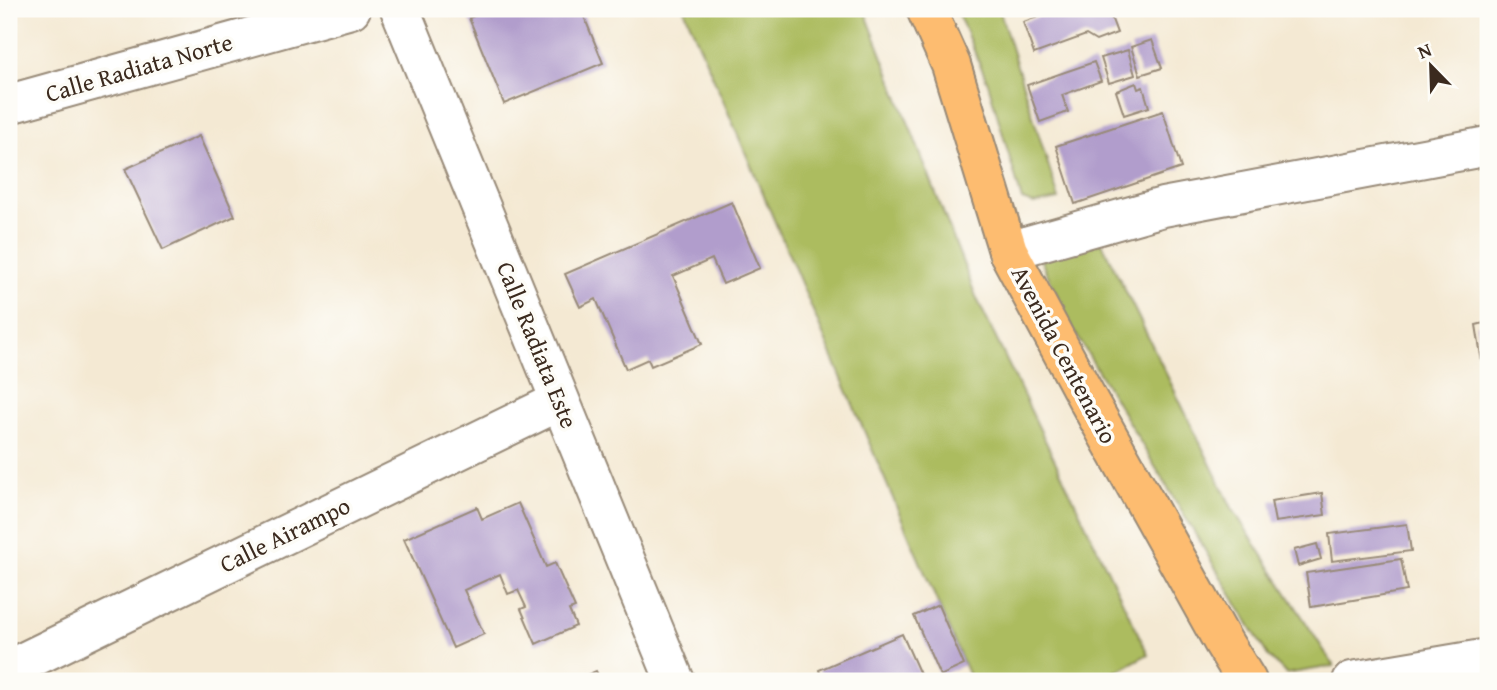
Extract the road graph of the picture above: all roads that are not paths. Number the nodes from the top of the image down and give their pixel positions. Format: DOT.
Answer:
graph roads {
  1 [pos="351,9"];
  2 [pos="400,9"];
  3 [pos="926,9"];
  4 [pos="9,104"];
  5 [pos="1488,146"];
  6 [pos="1008,251"];
  7 [pos="560,401"];
  8 [pos="1488,658"];
  9 [pos="9,669"];
  10 [pos="675,681"];
  11 [pos="1247,681"];
  12 [pos="1352,681"];
  1 -- 4 [label="street, Calle Radiata Norte"];
  2 -- 7 [label="street, Calle Radiata Este"];
  3 -- 6 [label="main road, Avenida Centenario"];
  5 -- 6 [label="street"];
  6 -- 11 [label="main road, Avenida Centenario"];
  7 -- 9 [label="street, Calle Airampo"];
  7 -- 10 [label="street, Calle Radiata Este"];
  8 -- 12 [label="street"];
}
